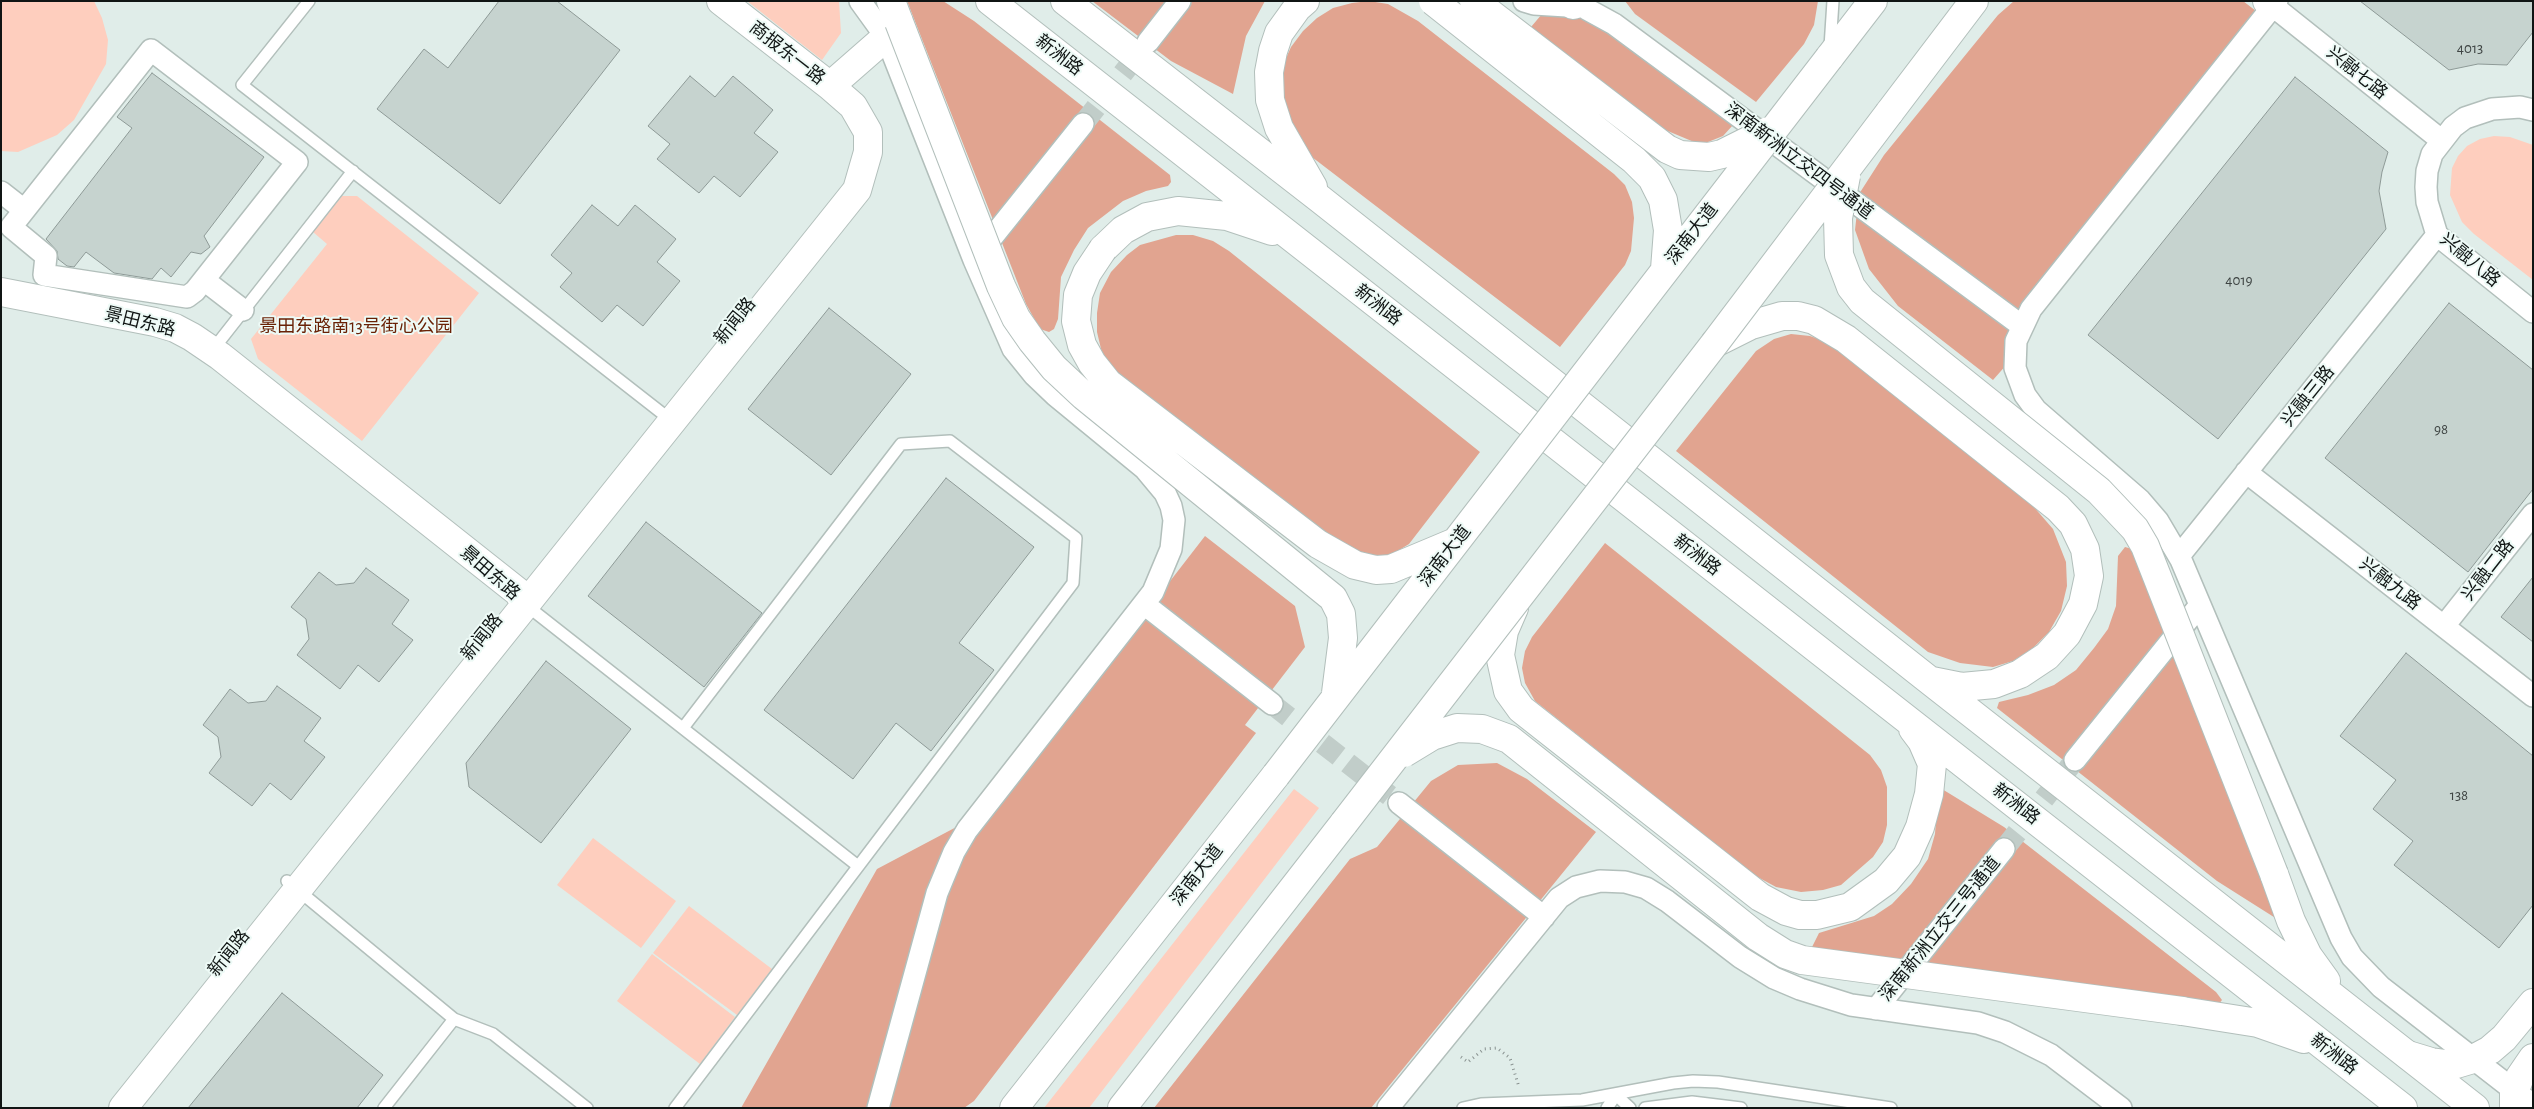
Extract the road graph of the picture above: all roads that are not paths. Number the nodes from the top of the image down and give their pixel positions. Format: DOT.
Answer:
graph roads {
  1 [pos="309,1"];
  2 [pos="721,1"];
  3 [pos="860,1"];
  4 [pos="990,1"];
  5 [pos="1064,1"];
  6 [pos="1180,1"];
  7 [pos="1433,1"];
  8 [pos="1474,1"];
  9 [pos="1524,1"];
  10 [pos="1833,1"];
  11 [pos="1873,1"];
  12 [pos="1974,1"];
  13 [pos="1574,3"];
  14 [pos="2272,3"];
  15 [pos="1301,5"];
  16 [pos="892,20"];
  17 [pos="1148,42"];
  18 [pos="1830,58"];
  19 [pos="830,86"];
  20 [pos="2533,110"];
  21 [pos="1083,124"];
  22 [pos="1774,128"];
  23 [pos="2441,140"];
  24 [pos="1848,168"];
  25 [pos="353,171"];
  26 [pos="1,192"];
  27 [pos="1320,199"];
  28 [pos="24,210"];
  29 [pos="2437,235"];
  30 [pos="1291,238"];
  31 [pos="974,260"];
  32 [pos="1665,269"];
  33 [pos="204,280"];
  34 [pos="1,292"];
  35 [pos="1,303"];
  36 [pos="243,310"];
  37 [pos="2533,312"];
  38 [pos="2022,326"];
  39 [pos="1715,343"];
  40 [pos="209,354"];
  41 [pos="667,417"];
  42 [pos="2246,472"];
  43 [pos="2533,514"];
  44 [pos="1456,542"];
  45 [pos="2179,556"];
  46 [pos="1521,595"];
  47 [pos="519,599"];
  48 [pos="1144,604"];
  49 [pos="2200,605"];
  50 [pos="2444,626"];
  51 [pos="1929,680"];
  52 [pos="1336,696"];
  53 [pos="2533,696"];
  54 [pos="1272,704"];
  55 [pos="1903,716"];
  56 [pos="683,728"];
  57 [pos="2075,760"];
  58 [pos="1384,771"];
  59 [pos="1399,803"];
  60 [pos="2004,849"];
  61 [pos="858,866"];
  62 [pos="292,885"];
  63 [pos="1544,917"];
  64 [pos="2533,1003"];
  65 [pos="1876,1009"];
  66 [pos="2355,1014"];
  67 [pos="454,1018"];
  68 [pos="2328,1049"];
  69 [pos="2408,1055"];
  70 [pos="2533,1058"];
  71 [pos="2473,1059"];
  72 [pos="1616,1095"];
  73 [pos="2520,1102"];
  74 [pos="1520,1105"];
  75 [pos="1670,1105"];
  76 [pos="105,1108"];
  77 [pos="123,1108"];
  78 [pos="384,1108"];
  79 [pos="587,1108"];
  80 [pos="675,1108"];
  81 [pos="878,1108"];
  82 [pos="1014,1108"];
  83 [pos="1122,1108"];
  84 [pos="1388,1108"];
  85 [pos="1463,1108"];
  86 [pos="1607,1108"];
  87 [pos="1630,1108"];
  88 [pos="1646,1108"];
  89 [pos="1741,1108"];
  90 [pos="1892,1108"];
  91 [pos="2121,1108"];
  92 [pos="2403,1108"];
  93 [pos="2475,1108"];
  1 -- 25 [label="lane"];
  2 -- 19 [label="main road, 商报东一路"];
  3 -- 16 [label="street"];
  4 -- 30 [label="main road, 新洲路"];
  5 -- 27 [label="main road"];
  6 -- 17 [label="street"];
  7 -- 32 [label="main road, bridge"];
  8 -- 22 [label="main road, bridge"];
  9 -- 13 [label="street, 深南新洲立交四号通道"];
  10 -- 18 [label="lane"];
  11 -- 18 [label="main road, 深南大道"];
  12 -- 24 [label="main road, bridge"];
  13 -- 38 [label="street, 深南新洲立交四号通道"];
  14 -- 23 [label="street, 兴融七路"];
  14 -- 38 [label="street"];
  15 -- 27 [label="main road"];
  16 -- 19 [label="main road"];
  16 -- 31 [label="street"];
  16 -- 52 [label="main road, bridge"];
  18 -- 22 [label="main road, 深南大道, bridge"];
  19 -- 41 [label="main road, 新闻路"];
  20 -- 23 [label="street"];
  21 -- 31 [label="street"];
  22 -- 32 [label="main road, 深南大道, bridge"];
  23 -- 29 [label="street, 兴融八路"];
  24 -- 39 [label="main road, bridge"];
  24 -- 66 [label="main road, bridge"];
  25 -- 36 [label="lane"];
  25 -- 41 [label="lane"];
  26 -- 28 [label="street"];
  27 -- 51 [label="main road"];
  28 -- 33 [label="street"];
  28 -- 33 [label="street"];
  29 -- 37 [label="street, 兴融八路"];
  29 -- 42 [label="street, 兴融三路"];
  30 -- 44 [label="main road, bridge"];
  30 -- 55 [label="main road, 新洲路"];
  31 -- 48 [label="street"];
  32 -- 44 [label="main road, 深南大道, bridge"];
  33 -- 36 [label="street"];
  34 -- 40 [label="main road, 景田东路"];
  35 -- 40 [label="main road, 景田东路"];
  36 -- 40 [label="lane"];
  38 -- 45 [label="street"];
  39 -- 46 [label="main road, bridge"];
  39 -- 51 [label="main road"];
  40 -- 47 [label="main road, 景田东路"];
  41 -- 47 [label="main road, 新闻路"];
  42 -- 45 [label="street, 兴融三路"];
  42 -- 50 [label="street, 兴融九路"];
  43 -- 50 [label="street, 兴融二路"];
  44 -- 52 [label="main road, 深南大道, bridge"];
  45 -- 49 [label="street"];
  46 -- 55 [label="main road, bridge"];
  46 -- 58 [label="main road, bridge"];
  47 -- 56 [label="lane"];
  47 -- 62 [label="main road, 新闻路"];
  48 -- 54 [label="street"];
  48 -- 81 [label="street"];
  49 -- 57 [label="street"];
  49 -- 71 [label="street"];
  50 -- 53 [label="street, 兴融九路"];
  51 -- 66 [label="main road"];
  52 -- 82 [label="main road, 深南大道, bridge"];
  55 -- 68 [label="main road, 新洲路"];
  56 -- 61 [label="lane"];
  56 -- 61 [label="lane"];
  58 -- 68 [label="main road, bridge"];
  58 -- 83 [label="main road, bridge"];
  59 -- 63 [label="street"];
  60 -- 65 [label="street, 深南新洲立交三号通道"];
  61 -- 80 [label="lane"];
  62 -- 67 [label="lane"];
  62 -- 76 [label="main road, 新闻路"];
  62 -- 77 [label="main road, 新闻路"];
  63 -- 65 [label="street"];
  63 -- 84 [label="street"];
  64 -- 71 [label="main road"];
  65 -- 91 [label="street"];
  66 -- 69 [label="main road"];
  67 -- 78 [label="lane"];
  67 -- 79 [label="lane"];
  68 -- 92 [label="main road, 新洲路"];
  69 -- 71 [label="main road"];
  69 -- 93 [label="main road"];
  70 -- 73 [label="main road"];
  71 -- 73 [label="street"];
  72 -- 74 [label="lane"];
  72 -- 86 [label="lane"];
  72 -- 87 [label="lane"];
  72 -- 90 [label="lane"];
  74 -- 85 [label="lane"];
  75 -- 88 [label="lane"];
  75 -- 89 [label="lane"];
}
